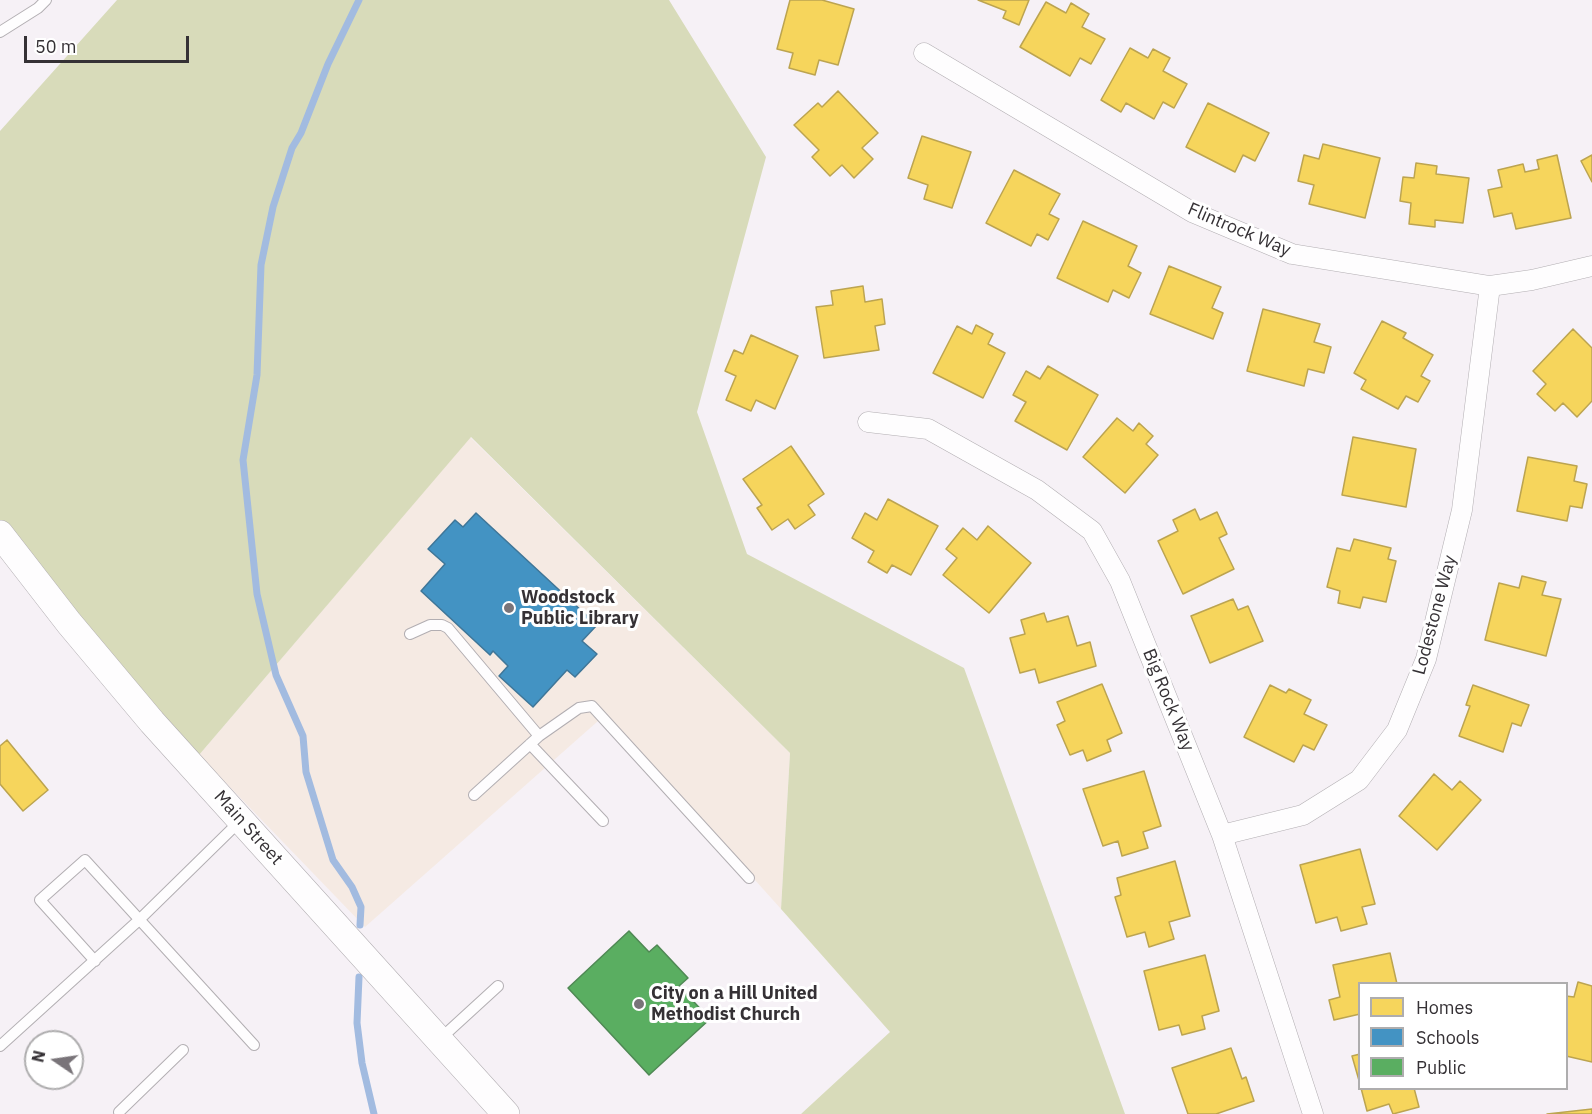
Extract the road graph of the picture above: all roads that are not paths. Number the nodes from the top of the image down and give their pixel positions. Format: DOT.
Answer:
graph roads {
  1 [pos="46,0"];
  2 [pos="0,32"];
  3 [pos="924,53"];
  4 [pos="1592,266"];
  5 [pos="1490,286"];
  6 [pos="868,422"];
  7 [pos="0,534"];
  8 [pos="410,634"];
  9 [pos="539,736"];
  10 [pos="530,744"];
  11 [pos="474,795"];
  12 [pos="241,820"];
  13 [pos="603,821"];
  14 [pos="1222,835"];
  15 [pos="749,878"];
  16 [pos="139,920"];
  17 [pos="95,961"];
  18 [pos="498,986"];
  19 [pos="439,1040"];
  20 [pos="0,1046"];
  21 [pos="254,1046"];
  22 [pos="183,1050"];
  23 [pos="118,1113"];
  24 [pos="506,1114"];
  25 [pos="1313,1114"];
  1 -- 2 [label="lane"];
  3 -- 5 [label="street, Flintrock Way"];
  4 -- 5 [label="street, Flintrock Way"];
  5 -- 14 [label="street, Lodestone Way"];
  6 -- 14 [label="street, Big Rock Way"];
  7 -- 12 [label="main road, Main Street"];
  8 -- 9 [label="lane"];
  9 -- 10 [label="lane"];
  9 -- 15 [label="lane"];
  10 -- 11 [label="lane"];
  10 -- 13 [label="lane"];
  12 -- 16 [label="lane"];
  12 -- 19 [label="main road, Main Street"];
  14 -- 25 [label="street, Big Rock Way"];
  16 -- 17 [label="lane"];
  16 -- 17 [label="lane"];
  16 -- 21 [label="lane"];
  17 -- 20 [label="lane"];
  18 -- 19 [label="lane"];
  19 -- 24 [label="main road, Main Street"];
  22 -- 23 [label="lane"];
}
